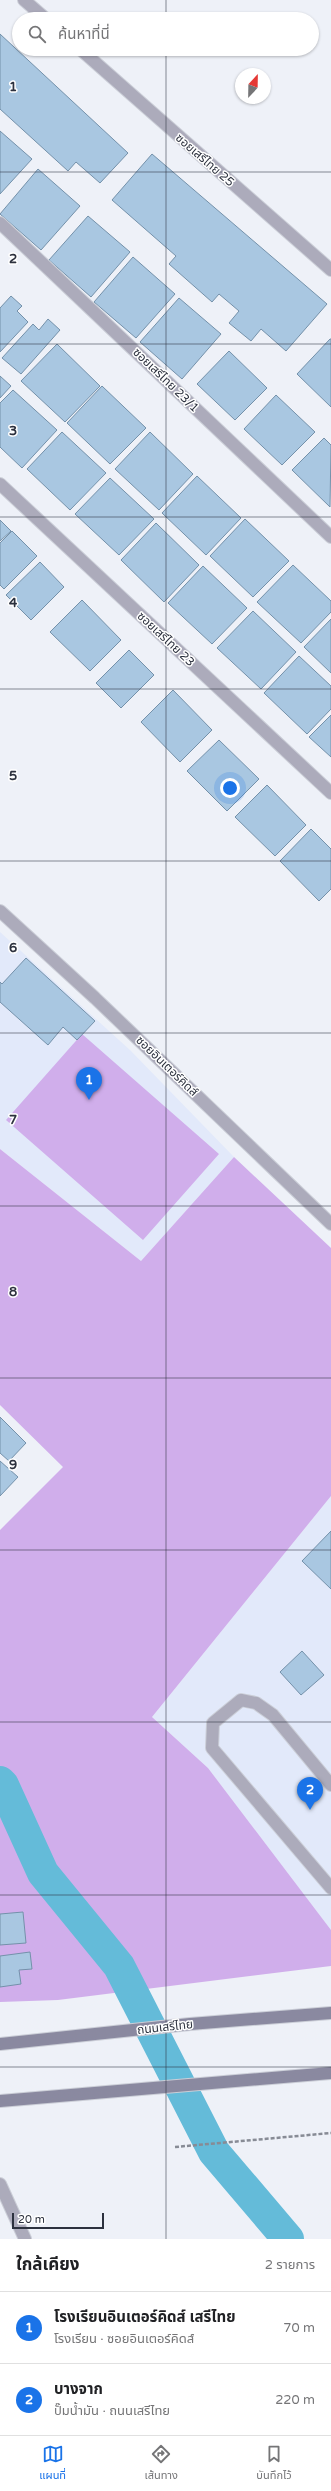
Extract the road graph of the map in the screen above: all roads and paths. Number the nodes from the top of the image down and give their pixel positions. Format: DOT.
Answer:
graph roads {
  1 [pos="24,0"];
  2 [pos="38,12"];
  3 [pos="88,56"];
  4 [pos="0,223"];
  5 [pos="331,270"];
  6 [pos="0,484"];
  7 [pos="331,537"];
  8 [pos="331,793"];
  9 [pos="0,911"];
  10 [pos="331,1224"];
  11 [pos="331,1785"];
  12 [pos="331,1888"];
  13 [pos="331,2013"];
  14 [pos="0,2044"];
  15 [pos="331,2073"];
  16 [pos="0,2101"];
  17 [pos="331,2133"];
  18 [pos="176,2147"];
  19 [pos="0,2184"];
  20 [pos="25,2239"];
  1 -- 2 [label="street"];
  3 -- 5 [label="street, ซอยเสรีไทย 25"];
  4 -- 7 [label="street, ซอยเสรีไทย 23/1"];
  6 -- 8 [label="street, ซอยเสรีไทย 23"];
  9 -- 10 [label="street, ซอยอินเตอร์คิดส์"];
  11 -- 12 [label="street"];
  13 -- 14 [label="main road, ถนนเสรีไทย"];
  15 -- 16 [label="main road"];
  17 -- 18 [label="path"];
  19 -- 20 [label="street"];
}
